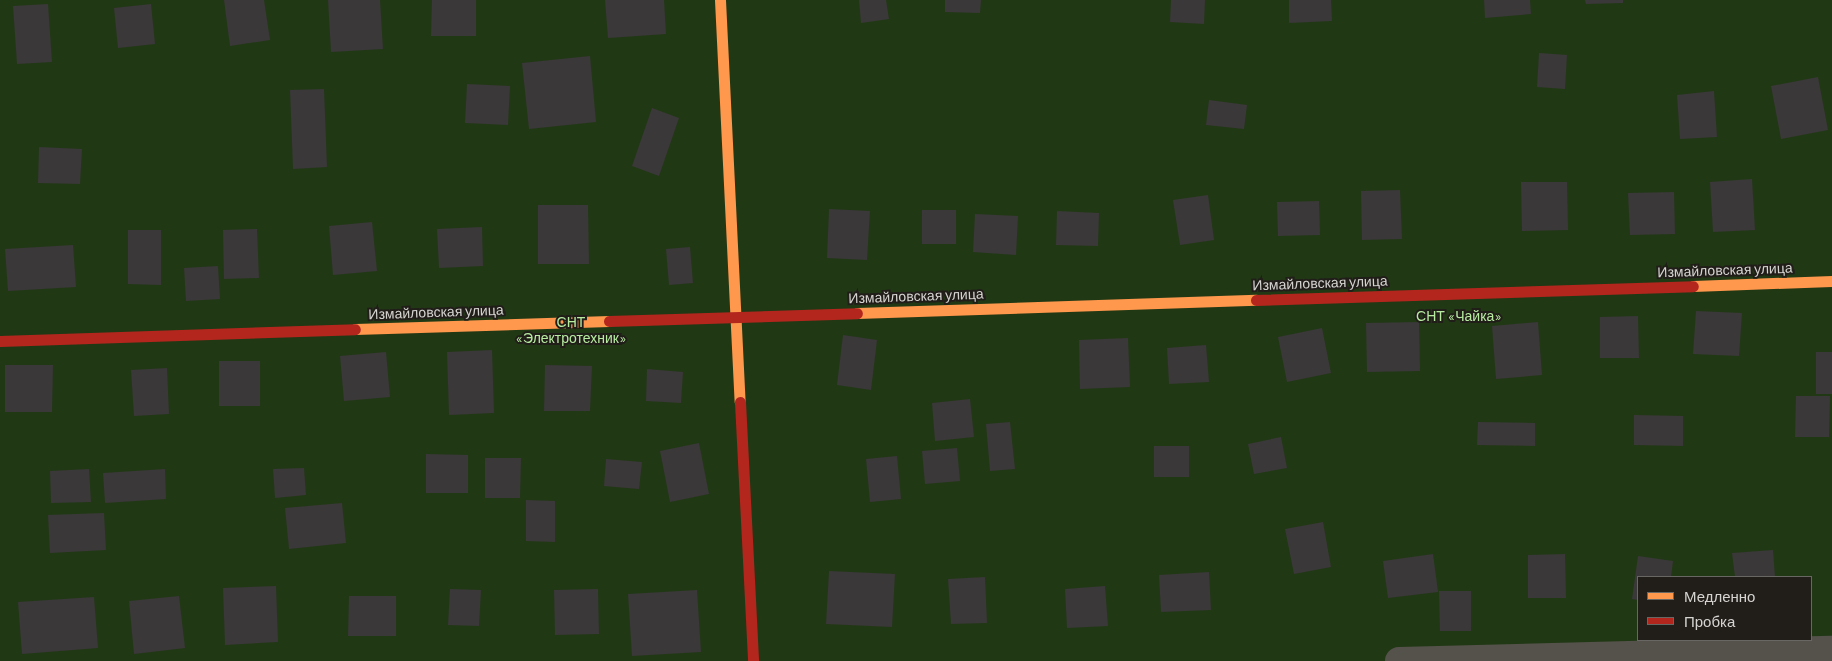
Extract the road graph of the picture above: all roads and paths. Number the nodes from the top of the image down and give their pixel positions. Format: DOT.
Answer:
graph roads {
  1 [pos="720,0"];
  2 [pos="1832,281"];
  3 [pos="735,317"];
  4 [pos="0,341"];
  5 [pos="1832,650"];
  6 [pos="753,661"];
  7 [pos="1400,661"];
  1 -- 3 [label="street"];
  2 -- 3 [label="street, Измайловская улица"];
  3 -- 4 [label="street, Измайловская улица"];
  3 -- 6 [label="street"];
  5 -- 7 [label="street"];
}
